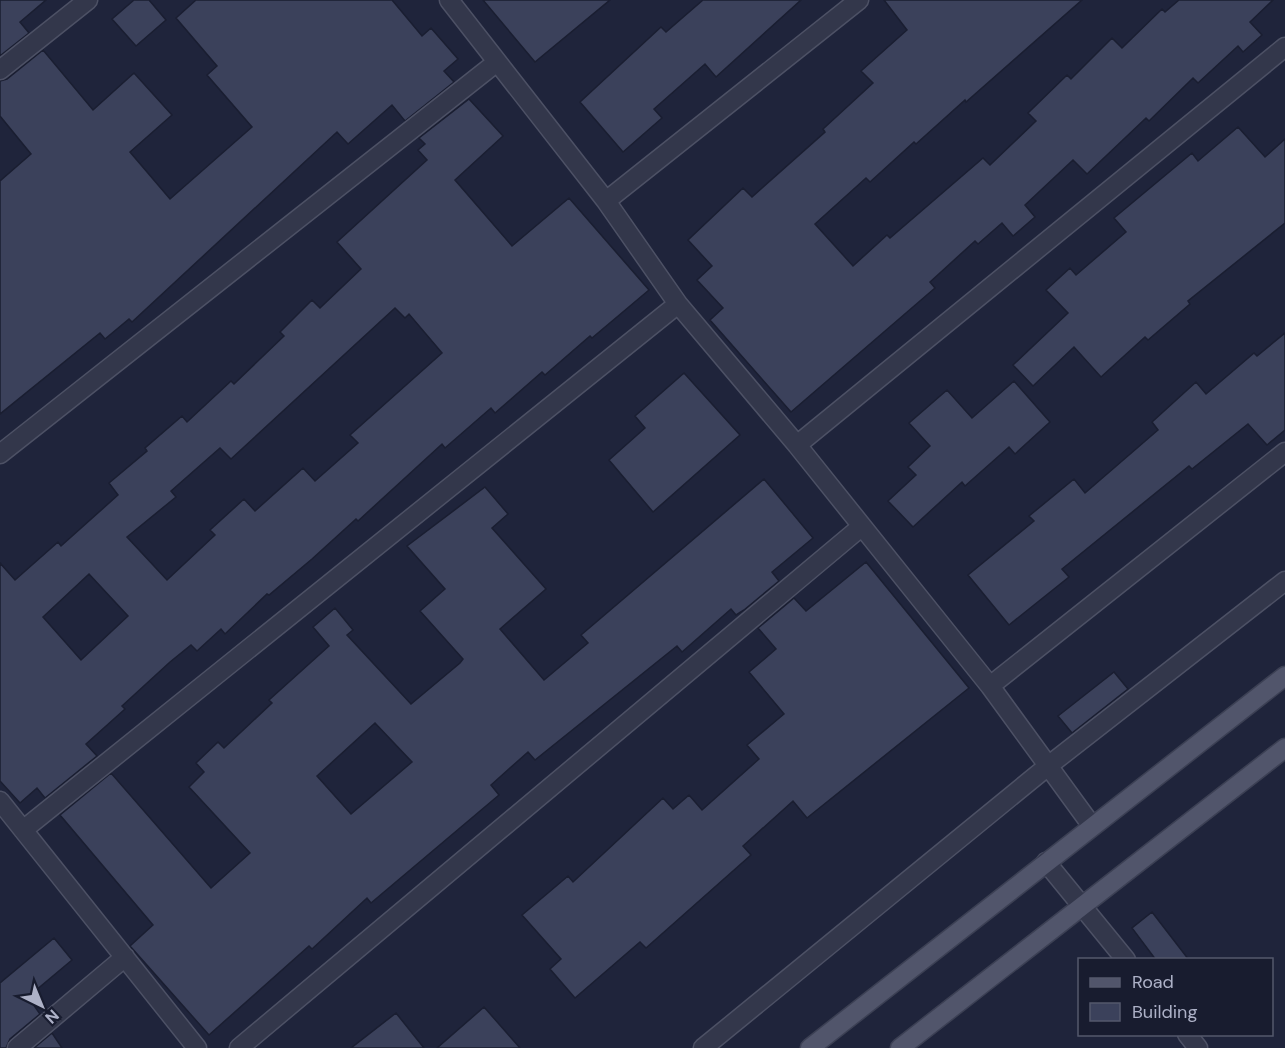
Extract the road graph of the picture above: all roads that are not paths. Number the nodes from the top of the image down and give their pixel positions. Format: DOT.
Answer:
graph roads {
  1 [pos="88,0"];
  2 [pos="449,0"];
  3 [pos="859,0"];
  4 [pos="1285,47"];
  5 [pos="497,62"];
  6 [pos="0,70"];
  7 [pos="606,201"];
  8 [pos="678,304"];
  9 [pos="797,445"];
  10 [pos="1285,452"];
  11 [pos="0,454"];
  12 [pos="861,527"];
  13 [pos="1285,581"];
  14 [pos="1285,676"];
  15 [pos="990,686"];
  16 [pos="1285,748"];
  17 [pos="1048,766"];
  18 [pos="0,801"];
  19 [pos="1092,826"];
  20 [pos="23,830"];
  21 [pos="1046,862"];
  22 [pos="1082,905"];
  23 [pos="125,957"];
  24 [pos="1124,958"];
  25 [pos="1188,1036"];
  26 [pos="17,1048"];
  27 [pos="197,1048"];
  28 [pos="239,1048"];
  29 [pos="703,1048"];
  30 [pos="810,1048"];
  31 [pos="900,1048"];
  32 [pos="1198,1048"];
  1 -- 6 [label="street"];
  2 -- 5 [label="street"];
  3 -- 7 [label="street"];
  4 -- 9 [label="street"];
  5 -- 7 [label="street"];
  5 -- 11 [label="street"];
  7 -- 8 [label="street"];
  8 -- 9 [label="street"];
  8 -- 20 [label="street"];
  9 -- 12 [label="street"];
  10 -- 15 [label="street"];
  12 -- 15 [label="street"];
  12 -- 28 [label="street"];
  13 -- 17 [label="street"];
  14 -- 19 [label="main road"];
  15 -- 17 [label="street"];
  16 -- 22 [label="main road"];
  17 -- 19 [label="street"];
  17 -- 29 [label="street"];
  18 -- 20 [label="street"];
  19 -- 21 [label="main road"];
  20 -- 23 [label="street"];
  21 -- 22 [label="street"];
  21 -- 30 [label="main road"];
  22 -- 24 [label="street"];
  22 -- 31 [label="main road"];
  23 -- 26 [label="street"];
  23 -- 27 [label="street"];
  25 -- 32 [label="street"];
}
